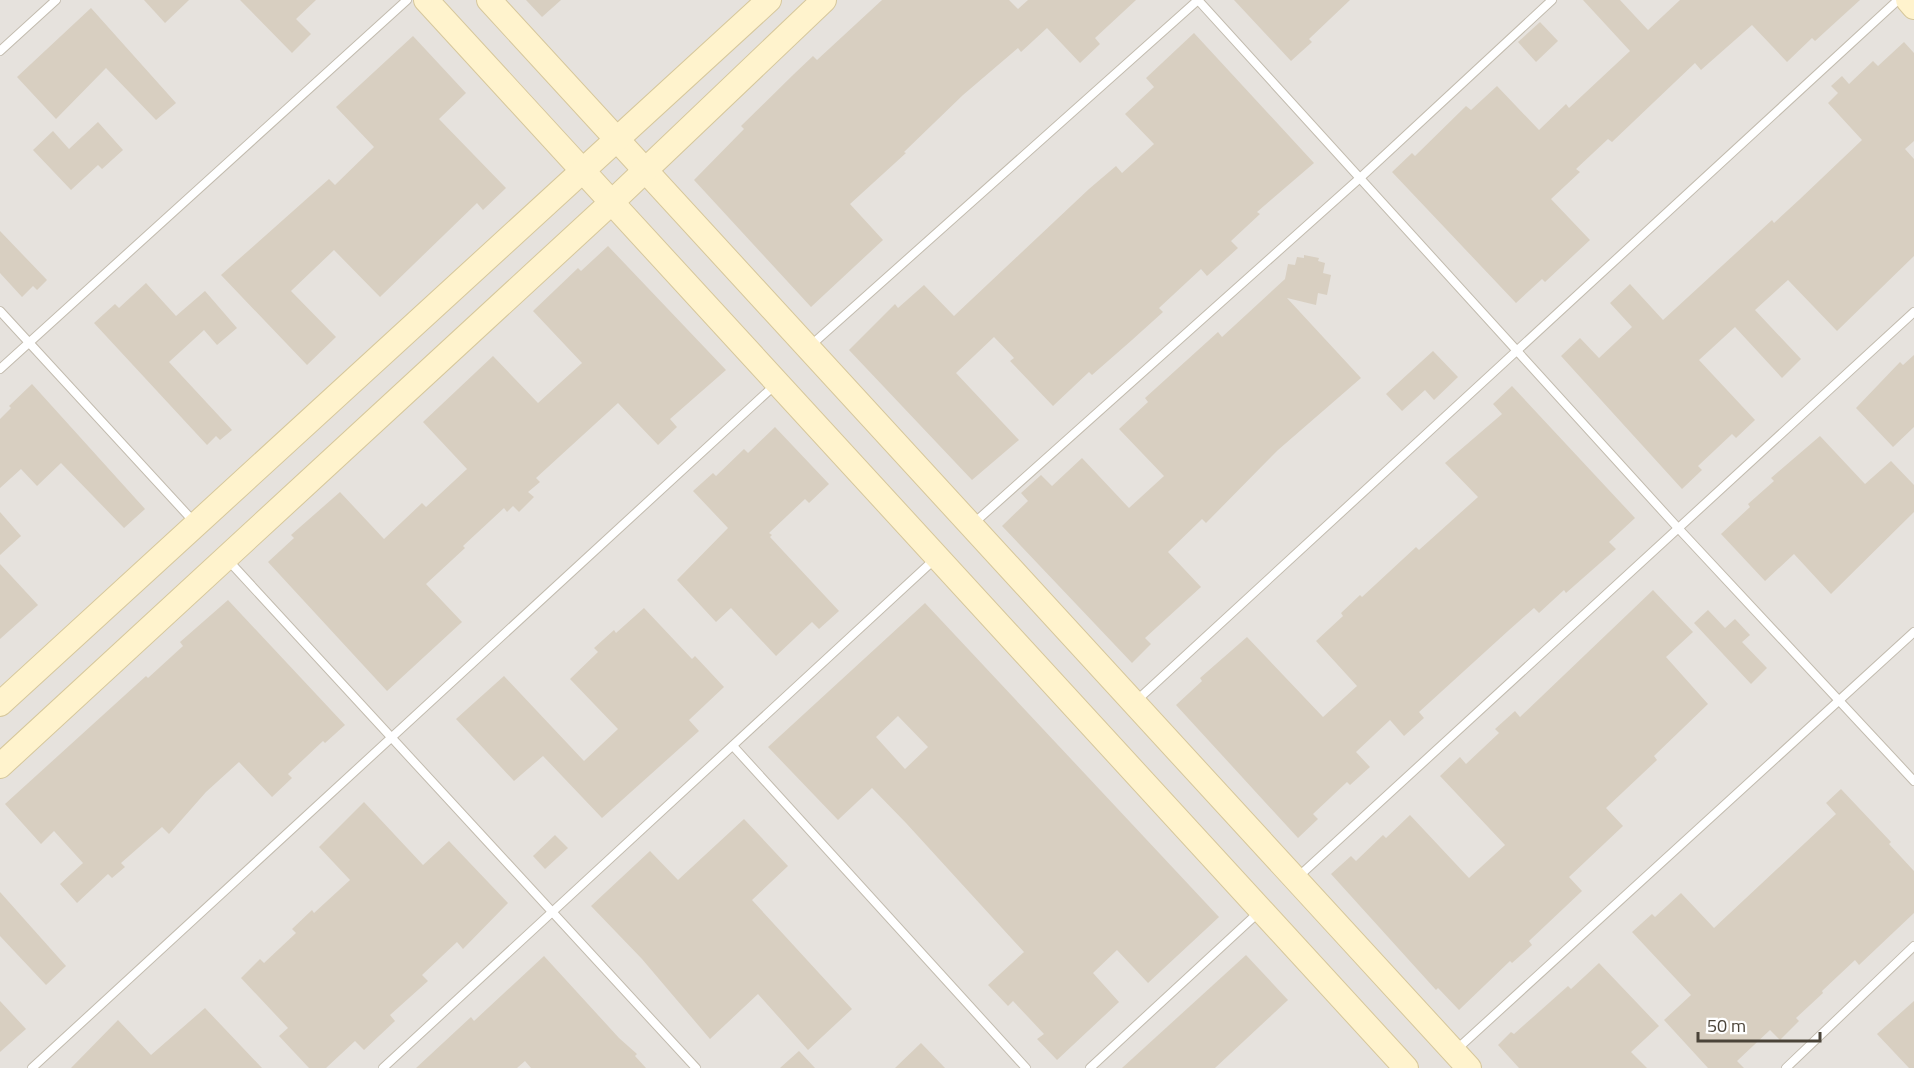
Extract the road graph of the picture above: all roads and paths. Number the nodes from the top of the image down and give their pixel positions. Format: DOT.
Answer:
graph roads {
  1 [pos="56,0"];
  2 [pos="407,0"];
  3 [pos="426,0"];
  4 [pos="489,0"];
  5 [pos="769,0"];
  6 [pos="824,0"];
  7 [pos="1198,0"];
  8 [pos="1552,0"];
  9 [pos="1898,0"];
  10 [pos="1908,0"];
  11 [pos="1914,7"];
  12 [pos="0,51"];
  13 [pos="617,139"];
  14 [pos="645,170"];
  15 [pos="583,171"];
  16 [pos="1360,178"];
  17 [pos="612,202"];
  18 [pos="0,311"];
  19 [pos="1914,312"];
  20 [pos="29,343"];
  21 [pos="808,348"];
  22 [pos="1517,351"];
  23 [pos="0,369"];
  24 [pos="777,382"];
  25 [pos="196,525"];
  26 [pos="971,526"];
  27 [pos="1678,528"];
  28 [pos="937,557"];
  29 [pos="227,558"];
  30 [pos="1914,632"];
  31 [pos="1840,702"];
  32 [pos="1134,703"];
  33 [pos="0,704"];
  34 [pos="392,737"];
  35 [pos="733,746"];
  36 [pos="0,766"];
  37 [pos="1914,781"];
  38 [pos="1296,879"];
  39 [pos="1261,910"];
  40 [pos="553,912"];
  41 [pos="1914,946"];
  42 [pos="1462,1060"];
  43 [pos="33,1068"];
  44 [pos="382,1068"];
  45 [pos="696,1068"];
  46 [pos="1026,1068"];
  47 [pos="1089,1068"];
  48 [pos="1406,1068"];
  49 [pos="1786,1068"];
  1 -- 12 [label="lane"];
  2 -- 20 [label="lane"];
  3 -- 15 [label="street"];
  4 -- 13 [label="street"];
  5 -- 13 [label="street"];
  6 -- 14 [label="street"];
  7 -- 16 [label="lane"];
  7 -- 21 [label="lane"];
  8 -- 16 [label="lane"];
  9 -- 22 [label="lane"];
  10 -- 11 [label="street"];
  13 -- 14 [label="street"];
  13 -- 15 [label="street"];
  14 -- 17 [label="street"];
  14 -- 21 [label="street"];
  15 -- 17 [label="street"];
  15 -- 25 [label="street"];
  16 -- 22 [label="lane"];
  16 -- 26 [label="lane"];
  17 -- 24 [label="street"];
  17 -- 29 [label="street"];
  18 -- 20 [label="lane"];
  19 -- 27 [label="lane"];
  20 -- 23 [label="lane"];
  20 -- 25 [label="lane"];
  21 -- 26 [label="street"];
  22 -- 27 [label="lane"];
  22 -- 32 [label="lane"];
  24 -- 28 [label="street"];
  24 -- 34 [label="lane"];
  25 -- 33 [label="street"];
  26 -- 32 [label="street"];
  27 -- 31 [label="lane"];
  27 -- 38 [label="lane"];
  28 -- 35 [label="lane"];
  28 -- 39 [label="street"];
  29 -- 34 [label="lane"];
  29 -- 36 [label="street"];
  30 -- 31 [label="lane"];
  31 -- 37 [label="lane"];
  31 -- 42 [label="lane"];
  32 -- 38 [label="street"];
  34 -- 40 [label="lane"];
  34 -- 43 [label="lane"];
  35 -- 40 [label="lane"];
  35 -- 46 [label="lane"];
  38 -- 42 [label="street"];
  39 -- 47 [label="lane"];
  39 -- 48 [label="street"];
  40 -- 44 [label="lane"];
  40 -- 45 [label="lane"];
  41 -- 49 [label="lane"];
}
